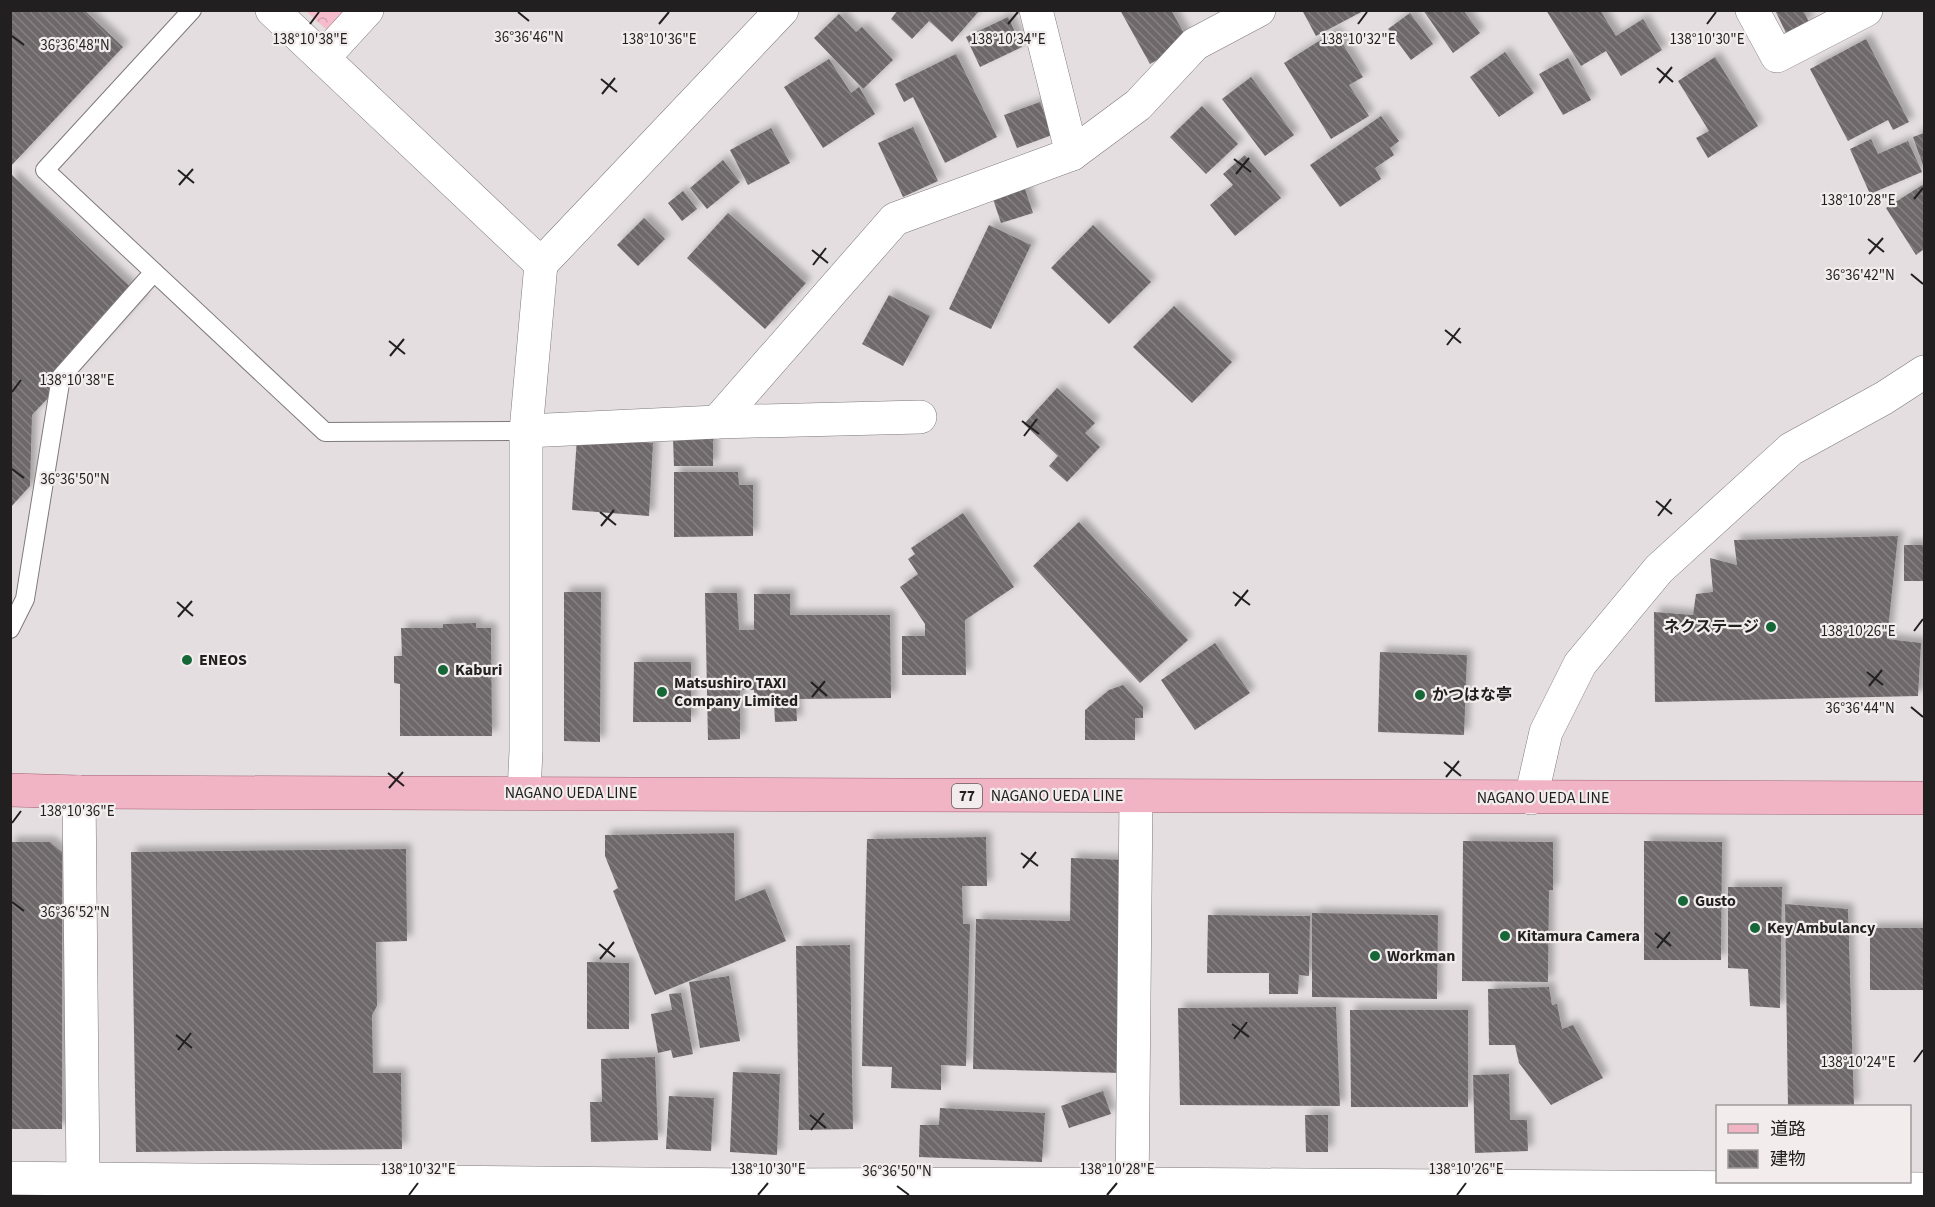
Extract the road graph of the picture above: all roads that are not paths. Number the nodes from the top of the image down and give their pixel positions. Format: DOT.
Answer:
graph roads {
  1 [pos="192,10"];
  2 [pos="272,10"];
  3 [pos="367,10"];
  4 [pos="782,10"];
  5 [pos="1036,10"];
  6 [pos="1259,10"];
  7 [pos="1752,10"];
  8 [pos="1866,10"];
  9 [pos="323,58"];
  10 [pos="1072,154"];
  11 [pos="541,264"];
  12 [pos="154,272"];
  13 [pos="1924,372"];
  14 [pos="920,417"];
  15 [pos="717,422"];
  16 [pos="526,431"];
  17 [pos="10,629"];
  18 [pos="10,790"];
  19 [pos="79,792"];
  20 [pos="524,792"];
  21 [pos="1136,797"];
  22 [pos="1531,798"];
  23 [pos="1924,798"];
  24 [pos="10,1178"];
  25 [pos="83,1188"];
  26 [pos="1924,1189"];
  27 [pos="477,1190"];
  28 [pos="1132,1190"];
  29 [pos="756,1191"];
  30 [pos="1632,1192"];
  1 -- 12 [label="lane"];
  2 -- 9 [label="street"];
  3 -- 9 [label="street"];
  4 -- 11 [label="street"];
  5 -- 10 [label="street"];
  6 -- 10 [label="street"];
  7 -- 8 [label="street"];
  9 -- 11 [label="street"];
  10 -- 15 [label="street"];
  11 -- 16 [label="street"];
  12 -- 16 [label="lane"];
  12 -- 17 [label="lane"];
  13 -- 22 [label="street"];
  14 -- 15 [label="street"];
  15 -- 16 [label="street"];
  16 -- 20 [label="street"];
  18 -- 19 [label="main road, NAGANO UEDA LINE / 77"];
  19 -- 20 [label="main road, NAGANO UEDA LINE / 77"];
  19 -- 25 [label="street"];
  20 -- 21 [label="main road, NAGANO UEDA LINE / 77"];
  21 -- 22 [label="main road, NAGANO UEDA LINE / 77"];
  21 -- 28 [label="street"];
  22 -- 23 [label="main road, NAGANO UEDA LINE / 77"];
  24 -- 25 [label="street"];
  25 -- 27 [label="street"];
  26 -- 30 [label="street"];
  27 -- 29 [label="street"];
  28 -- 29 [label="street"];
  28 -- 30 [label="street"];
}
